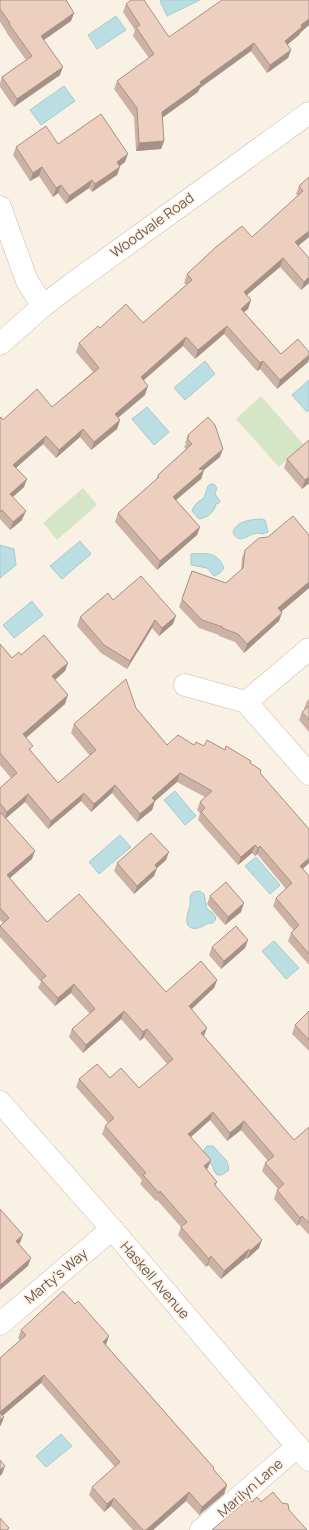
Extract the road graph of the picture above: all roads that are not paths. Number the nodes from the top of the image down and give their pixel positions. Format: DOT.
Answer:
graph roads {
  1 [pos="309,112"];
  2 [pos="0,207"];
  3 [pos="43,306"];
  4 [pos="0,344"];
  5 [pos="309,649"];
  6 [pos="185,685"];
  7 [pos="246,702"];
  8 [pos="309,774"];
  9 [pos="0,1102"];
  10 [pos="112,1229"];
  11 [pos="0,1324"];
  12 [pos="303,1453"];
  13 [pos="201,1530"];
  1 -- 3 [label="street, Woodvale Road"];
  2 -- 3 [label="street"];
  3 -- 4 [label="street, Woodvale Road"];
  5 -- 7 [label="street"];
  6 -- 7 [label="street"];
  7 -- 8 [label="street"];
  9 -- 10 [label="street, Haskell Avenue"];
  10 -- 11 [label="street, Marty's Way"];
  10 -- 12 [label="street, Haskell Avenue"];
  12 -- 13 [label="street, Marilyn Lane"];
}
